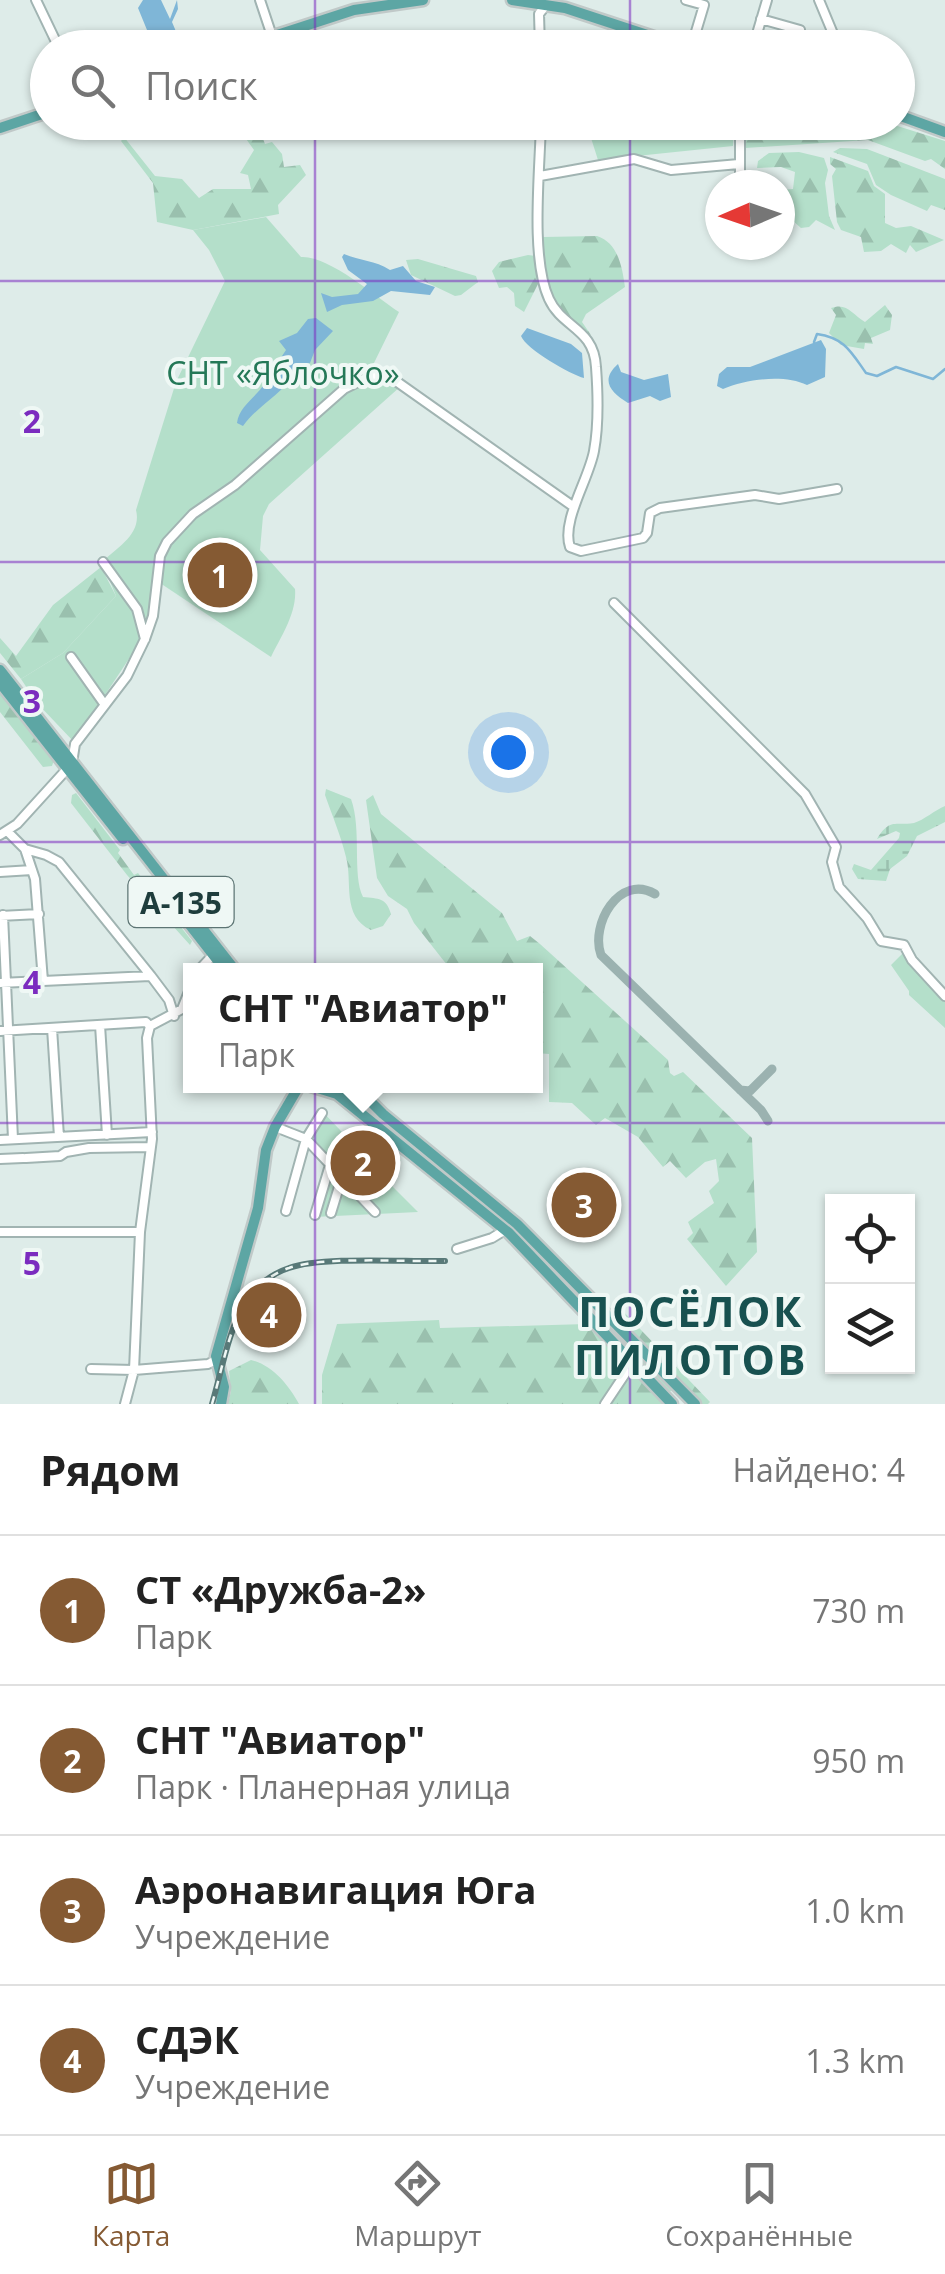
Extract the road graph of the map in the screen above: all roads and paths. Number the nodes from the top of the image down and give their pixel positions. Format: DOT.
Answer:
graph roads {
  1 [pos="36,0"];
  2 [pos="260,0"];
  3 [pos="372,0"];
  4 [pos="423,0"];
  5 [pos="512,0"];
  6 [pos="686,0"];
  7 [pos="767,0"];
  8 [pos="820,0"];
  9 [pos="545,6"];
  10 [pos="761,19"];
  11 [pos="50,30"];
  12 [pos="270,30"];
  13 [pos="290,30"];
  14 [pos="640,30"];
  15 [pos="697,30"];
  16 [pos="758,30"];
  17 [pos="800,30"];
  18 [pos="832,30"];
  19 [pos="30,115"];
  20 [pos="915,124"];
  21 [pos="0,126"];
  22 [pos="945,135"];
  23 [pos="540,140"];
  24 [pos="740,140"];
  25 [pos="739,164"];
  26 [pos="739,170"];
  27 [pos="540,176"];
  28 [pos="837,489"];
  29 [pos="574,507"];
  30 [pos="102,562"];
  31 [pos="614,604"];
  32 [pos="145,639"];
  33 [pos="72,658"];
  34 [pos="0,670"];
  35 [pos="0,683"];
  36 [pos="105,706"];
  37 [pos="75,744"];
  38 [pos="55,748"];
  39 [pos="70,766"];
  40 [pos="78,783"];
  41 [pos="53,784"];
  42 [pos="4,833"];
  43 [pos="24,849"];
  44 [pos="32,870"];
  45 [pos="0,872"];
  46 [pos="39,914"];
  47 [pos="2,916"];
  48 [pos="213,955"];
  49 [pos="206,963"];
  50 [pos="219,963"];
  51 [pos="229,963"];
  52 [pos="151,976"];
  53 [pos="43,981"];
  54 [pos="2,983"];
  55 [pos="945,996"];
  56 [pos="183,1006"];
  57 [pos="174,1016"];
  58 [pos="100,1025"];
  59 [pos="150,1026"];
  60 [pos="52,1028"];
  61 [pos="4,1031"];
  62 [pos="294,1093"];
  63 [pos="303,1093"];
  64 [pos="333,1093"];
  65 [pos="361,1093"];
  66 [pos="322,1113"];
  67 [pos="382,1114"];
  68 [pos="374,1124"];
  69 [pos="278,1128"];
  70 [pos="152,1132"];
  71 [pos="107,1135"];
  72 [pos="62,1136"];
  73 [pos="14,1139"];
  74 [pos="306,1139"];
  75 [pos="0,1140"];
  76 [pos="151,1146"];
  77 [pos="266,1150"];
  78 [pos="66,1152"];
  79 [pos="434,1155"];
  80 [pos="0,1159"];
  81 [pos="330,1164"];
  82 [pos="425,1165"];
  83 [pos="342,1177"];
  84 [pos="489,1208"];
  85 [pos="286,1211"];
  86 [pos="374,1212"];
  87 [pos="330,1214"];
  88 [pos="314,1215"];
  89 [pos="505,1230"];
  90 [pos="0,1232"];
  91 [pos="140,1232"];
  92 [pos="457,1249"];
  93 [pos="216,1360"];
  94 [pos="633,1362"];
  95 [pos="91,1368"];
  96 [pos="134,1370"];
  97 [pos="679,1388"];
  98 [pos="669,1402"];
  99 [pos="125,1404"];
  100 [pos="220,1404"];
  101 [pos="605,1404"];
  102 [pos="695,1404"];
  1 -- 11 [label="street"];
  2 -- 12 [label="street"];
  3 -- 12 [label="main road"];
  4 -- 13 [label="main road"];
  5 -- 9 [label="main road"];
  6 -- 15 [label="street"];
  7 -- 10 [label="street"];
  8 -- 18 [label="street"];
  9 -- 14 [label="main road"];
  10 -- 16 [label="street"];
  10 -- 17 [label="street"];
  19 -- 21 [label="main road"];
  20 -- 22 [label="main road"];
  23 -- 27 [label="street"];
  24 -- 25 [label="street"];
  25 -- 26 [label="street"];
  25 -- 27 [label="street"];
  27 -- 29 [label="street"];
  28 -- 29 [label="street"];
  29 -- 32 [label="street"];
  30 -- 32 [label="street"];
  31 -- 55 [label="street"];
  32 -- 36 [label="street"];
  33 -- 36 [label="street"];
  34 -- 38 [label="main road, А-135"];
  35 -- 38 [label="main road, А-135"];
  36 -- 37 [label="street"];
  37 -- 38 [label="street"];
  37 -- 39 [label="street"];
  38 -- 39 [label="main road, А-135"];
  38 -- 41 [label="street"];
  39 -- 40 [label="main road, А-135"];
  39 -- 41 [label="street"];
  39 -- 51 [label="main road, А-135"];
  40 -- 41 [label="street"];
  40 -- 48 [label="main road, А-135"];
  41 -- 42 [label="street"];
  42 -- 43 [label="street"];
  43 -- 44 [label="street"];
  43 -- 52 [label="street"];
  44 -- 45 [label="street"];
  44 -- 46 [label="street"];
  46 -- 47 [label="street"];
  46 -- 53 [label="street"];
  47 -- 54 [label="street"];
  48 -- 49 [label="street"];
  48 -- 50 [label="main road, А-135"];
  52 -- 53 [label="street"];
  52 -- 57 [label="street"];
  53 -- 54 [label="street"];
  54 -- 61 [label="street"];
  56 -- 57 [label="street"];
  57 -- 59 [label="street"];
  58 -- 59 [label="street"];
  58 -- 60 [label="street"];
  58 -- 71 [label="street"];
  59 -- 70 [label="street"];
  60 -- 61 [label="street"];
  60 -- 72 [label="street"];
  61 -- 73 [label="street"];
  62 -- 77 [label="main road"];
  63 -- 69 [label="main road"];
  64 -- 68 [label="main road"];
  65 -- 67 [label="main road"];
  66 -- 74 [label="street"];
  67 -- 68 [label="main road"];
  67 -- 79 [label="main road"];
  68 -- 82 [label="main road"];
  69 -- 74 [label="street"];
  69 -- 77 [label="main road"];
  70 -- 71 [label="street"];
  70 -- 76 [label="street"];
  71 -- 72 [label="street"];
  72 -- 73 [label="street"];
  72 -- 78 [label="street"];
  73 -- 75 [label="street"];
  74 -- 81 [label="street"];
  74 -- 85 [label="street"];
  76 -- 78 [label="street"];
  76 -- 91 [label="street"];
  77 -- 93 [label="main road"];
  78 -- 80 [label="street"];
  79 -- 82 [label="main road"];
  79 -- 84 [label="main road"];
  81 -- 83 [label="street"];
  81 -- 88 [label="street"];
  82 -- 84 [label="main road"];
  83 -- 86 [label="street"];
  83 -- 87 [label="street"];
  84 -- 89 [label="main road"];
  84 -- 97 [label="main road"];
  89 -- 92 [label="street"];
  89 -- 94 [label="main road"];
  90 -- 91 [label="street"];
  91 -- 96 [label="street"];
  93 -- 96 [label="street"];
  93 -- 100 [label="main road"];
  94 -- 98 [label="main road"];
  94 -- 101 [label="street"];
  95 -- 96 [label="street"];
  96 -- 99 [label="street"];
  97 -- 98 [label="main road"];
  97 -- 102 [label="main road"];
}
